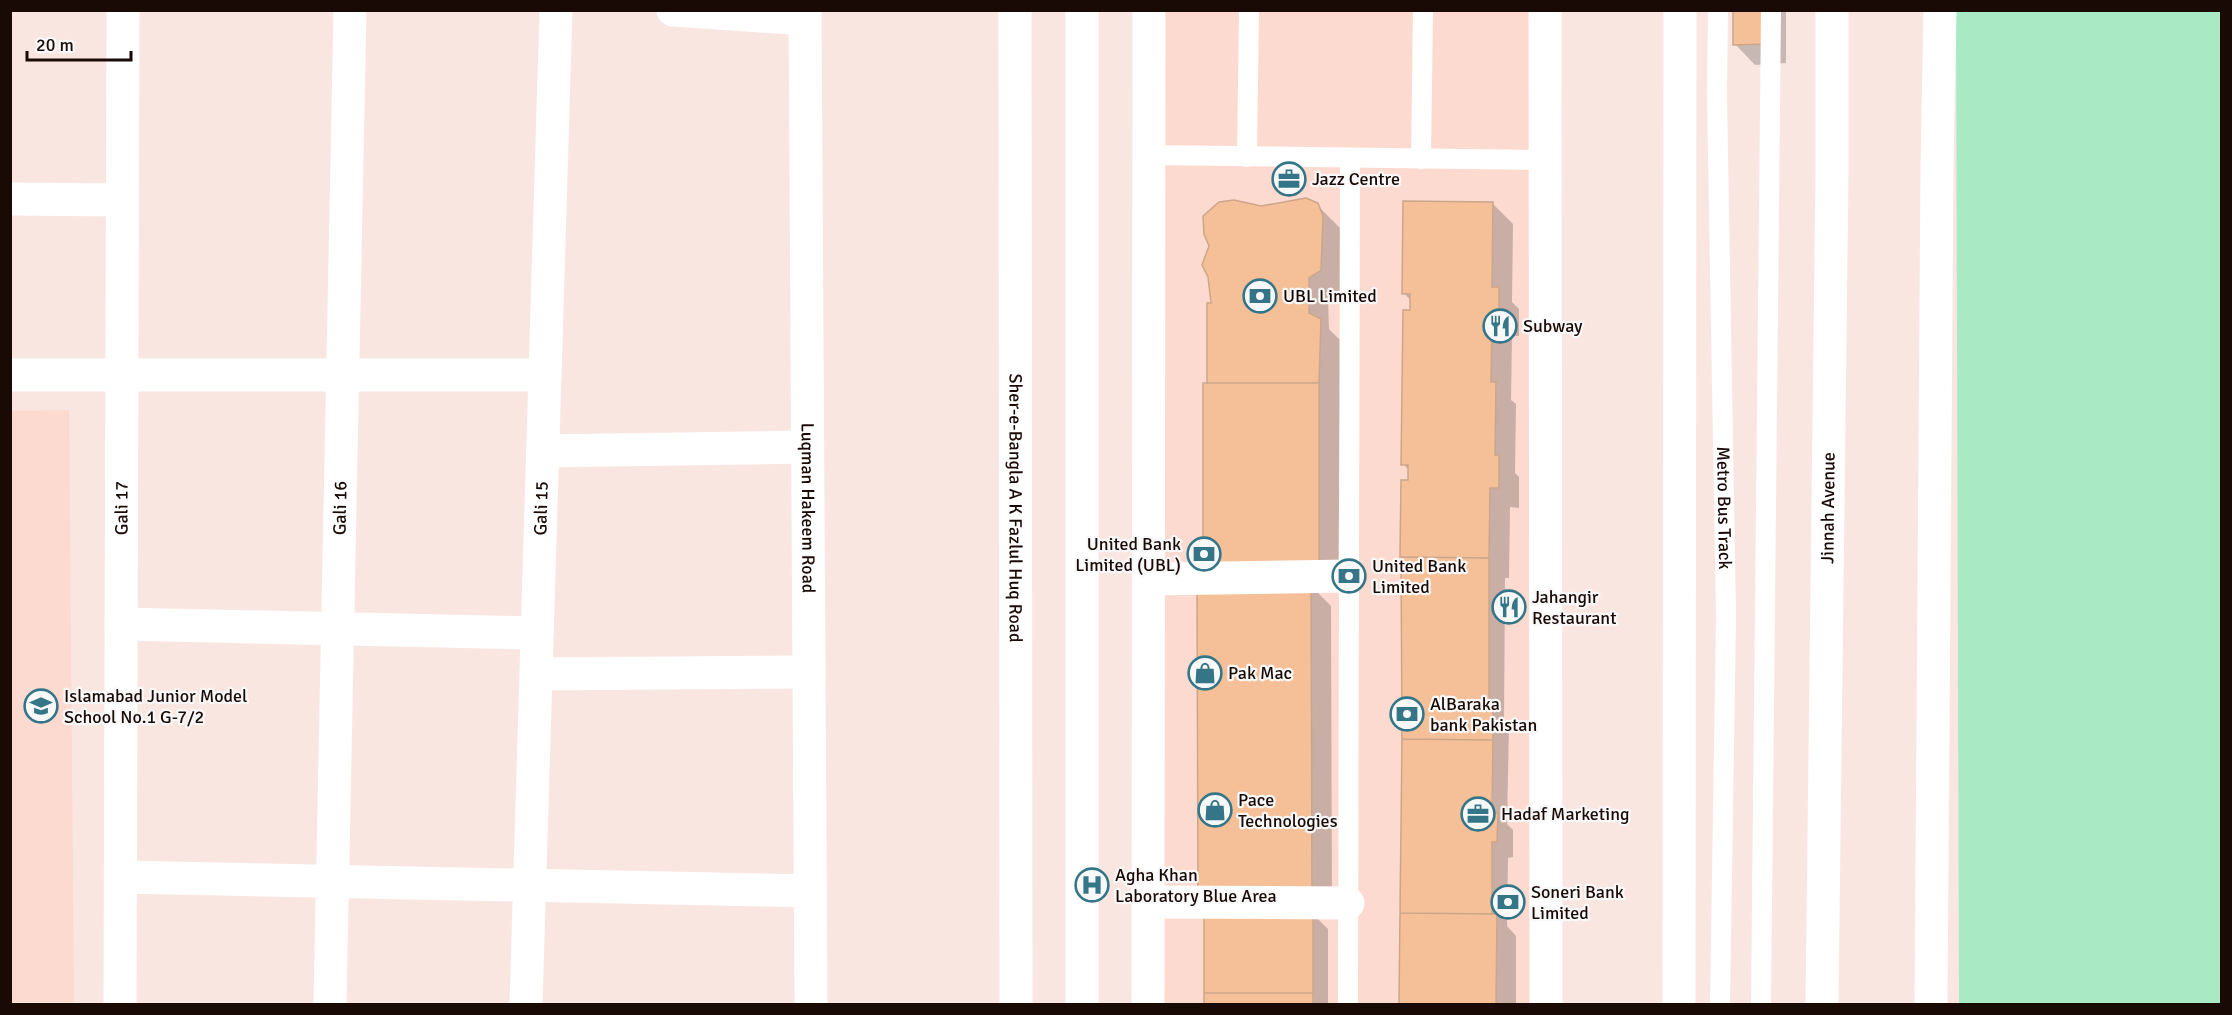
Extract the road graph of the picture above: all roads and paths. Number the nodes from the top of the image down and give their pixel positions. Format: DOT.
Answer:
graph roads {
  1 [pos="123,10"];
  2 [pos="350,10"];
  3 [pos="556,10"];
  4 [pos="673,10"];
  5 [pos="1015,10"];
  6 [pos="1082,10"];
  7 [pos="1149,10"];
  8 [pos="1249,10"];
  9 [pos="1423,10"];
  10 [pos="1545,10"];
  11 [pos="1680,10"];
  12 [pos="1718,10"];
  13 [pos="1771,10"];
  14 [pos="1832,10"];
  15 [pos="1940,10"];
  16 [pos="805,15"];
  17 [pos="1149,155"];
  18 [pos="1247,157"];
  19 [pos="1350,158"];
  20 [pos="1420,159"];
  21 [pos="1545,160"];
  22 [pos="10,199"];
  23 [pos="122,200"];
  24 [pos="10,375"];
  25 [pos="122,375"];
  26 [pos="342,375"];
  27 [pos="545,375"];
  28 [pos="807,447"];
  29 [pos="543,451"];
  30 [pos="1349,576"];
  31 [pos="1149,579"];
  32 [pos="121,624"];
  33 [pos="338,629"];
  34 [pos="537,633"];
  35 [pos="807,672"];
  36 [pos="536,674"];
  37 [pos="121,877"];
  38 [pos="333,882"];
  39 [pos="529,887"];
  40 [pos="810,891"];
  41 [pos="1148,902"];
  42 [pos="1348,903"];
  43 [pos="120,1005"];
  44 [pos="330,1005"];
  45 [pos="526,1005"];
  46 [pos="811,1005"];
  47 [pos="1016,1005"];
  48 [pos="1082,1005"];
  49 [pos="1148,1005"];
  50 [pos="1348,1005"];
  51 [pos="1546,1005"];
  52 [pos="1679,1005"];
  53 [pos="1720,1005"];
  54 [pos="1761,1005"];
  55 [pos="1822,1005"];
  56 [pos="1931,1005"];
  1 -- 23 [label="street, Gali 17"];
  2 -- 26 [label="street, Gali 16"];
  3 -- 27 [label="street, Gali 15"];
  4 -- 16 [label="street"];
  5 -- 47 [label="street, Sher-e-Bangla A K Fazlul Huq Road"];
  6 -- 48 [label="street"];
  7 -- 17 [label="street"];
  8 -- 18 [label="lane"];
  9 -- 20 [label="lane"];
  10 -- 21 [label="street"];
  11 -- 52 [label="street"];
  12 -- 53 [label="lane, Metro Bus Track"];
  13 -- 54 [label="lane"];
  14 -- 55 [label="street, Jinnah Avenue"];
  15 -- 56 [label="street"];
  16 -- 28 [label="street, Luqman Hakeem Road"];
  17 -- 18 [label="lane"];
  17 -- 31 [label="street"];
  18 -- 19 [label="lane"];
  19 -- 20 [label="lane"];
  19 -- 30 [label="lane"];
  20 -- 21 [label="lane"];
  21 -- 51 [label="street"];
  22 -- 23 [label="street"];
  23 -- 25 [label="street, Gali 17"];
  24 -- 25 [label="street"];
  25 -- 26 [label="street"];
  25 -- 32 [label="street, Gali 17"];
  26 -- 27 [label="street"];
  26 -- 33 [label="street, Gali 16"];
  27 -- 29 [label="street, Gali 15"];
  28 -- 29 [label="street"];
  28 -- 35 [label="street, Luqman Hakeem Road"];
  29 -- 34 [label="street, Gali 15"];
  30 -- 31 [label="street"];
  30 -- 42 [label="lane"];
  31 -- 41 [label="street"];
  32 -- 33 [label="street"];
  32 -- 37 [label="street, Gali 17"];
  33 -- 34 [label="street"];
  33 -- 38 [label="street, Gali 16"];
  34 -- 36 [label="street, Gali 15"];
  35 -- 36 [label="street"];
  35 -- 40 [label="street, Luqman Hakeem Road"];
  36 -- 39 [label="street, Gali 15"];
  37 -- 38 [label="street"];
  37 -- 43 [label="street, Gali 17"];
  38 -- 39 [label="street"];
  38 -- 44 [label="street, Gali 16"];
  39 -- 40 [label="street"];
  39 -- 45 [label="street, Gali 15"];
  40 -- 46 [label="street, Luqman Hakeem Road"];
  41 -- 42 [label="street"];
  41 -- 49 [label="street"];
  42 -- 50 [label="lane"];
}
